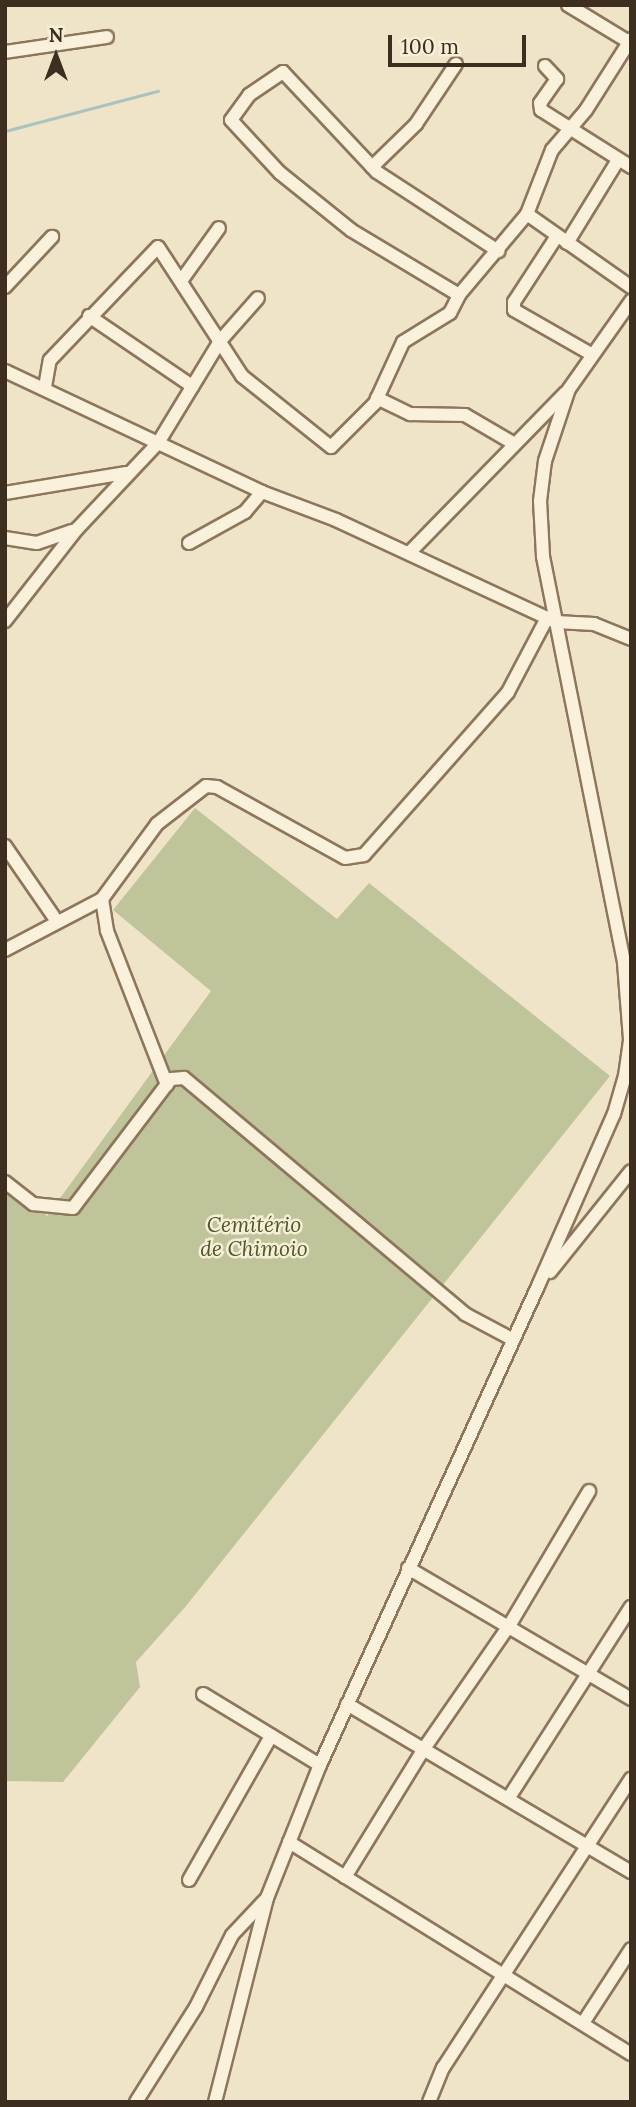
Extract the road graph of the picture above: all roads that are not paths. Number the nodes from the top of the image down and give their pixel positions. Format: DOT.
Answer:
graph roads {
  1 [pos="568,5"];
  2 [pos="107,37"];
  3 [pos="630,40"];
  4 [pos="5,51"];
  5 [pos="456,64"];
  6 [pos="545,66"];
  7 [pos="567,129"];
  8 [pos="618,160"];
  9 [pos="372,167"];
  10 [pos="631,167"];
  11 [pos="527,214"];
  12 [pos="219,228"];
  13 [pos="52,237"];
  14 [pos="562,240"];
  15 [pos="498,251"];
  16 [pos="181,281"];
  17 [pos="5,287"];
  18 [pos="631,287"];
  19 [pos="459,295"];
  20 [pos="258,298"];
  21 [pos="631,301"];
  22 [pos="89,316"];
  23 [pos="220,341"];
  24 [pos="592,354"];
  25 [pos="5,370"];
  26 [pos="192,386"];
  27 [pos="45,387"];
  28 [pos="569,389"];
  29 [pos="377,398"];
  30 [pos="158,443"];
  31 [pos="513,443"];
  32 [pos="126,473"];
  33 [pos="262,492"];
  34 [pos="5,493"];
  35 [pos="76,529"];
  36 [pos="5,538"];
  37 [pos="189,543"];
  38 [pos="410,552"];
  39 [pos="552,620"];
  40 [pos="5,621"];
  41 [pos="631,639"];
  42 [pos="5,846"];
  43 [pos="102,899"];
  44 [pos="56,920"];
  45 [pos="5,950"];
  46 [pos="167,1085"];
  47 [pos="631,1171"];
  48 [pos="5,1182"];
  49 [pos="538,1286"];
  50 [pos="512,1339"];
  51 [pos="589,1491"];
  52 [pos="408,1568"];
  53 [pos="631,1607"];
  54 [pos="509,1626"];
  55 [pos="586,1674"];
  56 [pos="203,1695"];
  57 [pos="631,1699"];
  58 [pos="347,1704"];
  59 [pos="271,1735"];
  60 [pos="423,1750"];
  61 [pos="320,1765"];
  62 [pos="631,1779"];
  63 [pos="509,1799"];
  64 [pos="289,1842"];
  65 [pos="589,1846"];
  66 [pos="631,1872"];
  67 [pos="345,1877"];
  68 [pos="189,1880"];
  69 [pos="267,1898"];
  70 [pos="631,1949"];
  71 [pos="504,1974"];
  72 [pos="583,2023"];
  73 [pos="631,2054"];
  74 [pos="431,2101"];
  75 [pos="136,2102"];
  76 [pos="215,2102"];
  1 -- 3 [label="street"];
  2 -- 4 [label="street"];
  3 -- 7 [label="street"];
  5 -- 9 [label="street"];
  6 -- 7 [label="street"];
  7 -- 8 [label="street"];
  7 -- 11 [label="street"];
  8 -- 10 [label="street"];
  8 -- 14 [label="street"];
  9 -- 15 [label="street"];
  9 -- 19 [label="street"];
  11 -- 14 [label="street"];
  11 -- 15 [label="street"];
  12 -- 16 [label="street"];
  13 -- 17 [label="street"];
  14 -- 18 [label="street"];
  14 -- 24 [label="street"];
  15 -- 19 [label="street"];
  16 -- 22 [label="street"];
  16 -- 23 [label="street"];
  19 -- 29 [label="street"];
  20 -- 23 [label="street"];
  21 -- 24 [label="street"];
  22 -- 26 [label="street"];
  22 -- 27 [label="street"];
  23 -- 26 [label="street"];
  23 -- 29 [label="street"];
  24 -- 28 [label="street"];
  25 -- 27 [label="street"];
  26 -- 30 [label="street"];
  27 -- 30 [label="street"];
  28 -- 31 [label="street"];
  28 -- 39 [label="street"];
  29 -- 31 [label="street"];
  30 -- 32 [label="street"];
  30 -- 33 [label="street"];
  31 -- 38 [label="street"];
  32 -- 34 [label="street"];
  32 -- 35 [label="street"];
  33 -- 37 [label="street"];
  33 -- 38 [label="street"];
  35 -- 36 [label="street"];
  35 -- 40 [label="street"];
  38 -- 39 [label="street"];
  39 -- 41 [label="street"];
  39 -- 43 [label="street"];
  39 -- 49 [label="street"];
  42 -- 44 [label="street"];
  43 -- 44 [label="street"];
  43 -- 46 [label="street"];
  44 -- 45 [label="street"];
  46 -- 48 [label="street"];
  46 -- 50 [label="street"];
  47 -- 49 [label="street"];
  49 -- 50 [label="street"];
  50 -- 52 [label="street"];
  51 -- 54 [label="street"];
  52 -- 54 [label="street"];
  52 -- 58 [label="street"];
  53 -- 55 [label="street"];
  54 -- 55 [label="street"];
  54 -- 60 [label="street"];
  55 -- 57 [label="street"];
  55 -- 63 [label="street"];
  56 -- 59 [label="street"];
  58 -- 60 [label="street"];
  58 -- 61 [label="street"];
  59 -- 61 [label="street"];
  59 -- 68 [label="street"];
  60 -- 63 [label="street"];
  60 -- 67 [label="street"];
  61 -- 64 [label="street"];
  62 -- 65 [label="street"];
  63 -- 65 [label="street"];
  64 -- 67 [label="street"];
  64 -- 69 [label="street"];
  65 -- 66 [label="street"];
  65 -- 71 [label="street"];
  67 -- 71 [label="street"];
  69 -- 75 [label="street"];
  69 -- 76 [label="street"];
  70 -- 72 [label="street"];
  71 -- 72 [label="street"];
  71 -- 74 [label="street"];
  72 -- 73 [label="street"];
}
